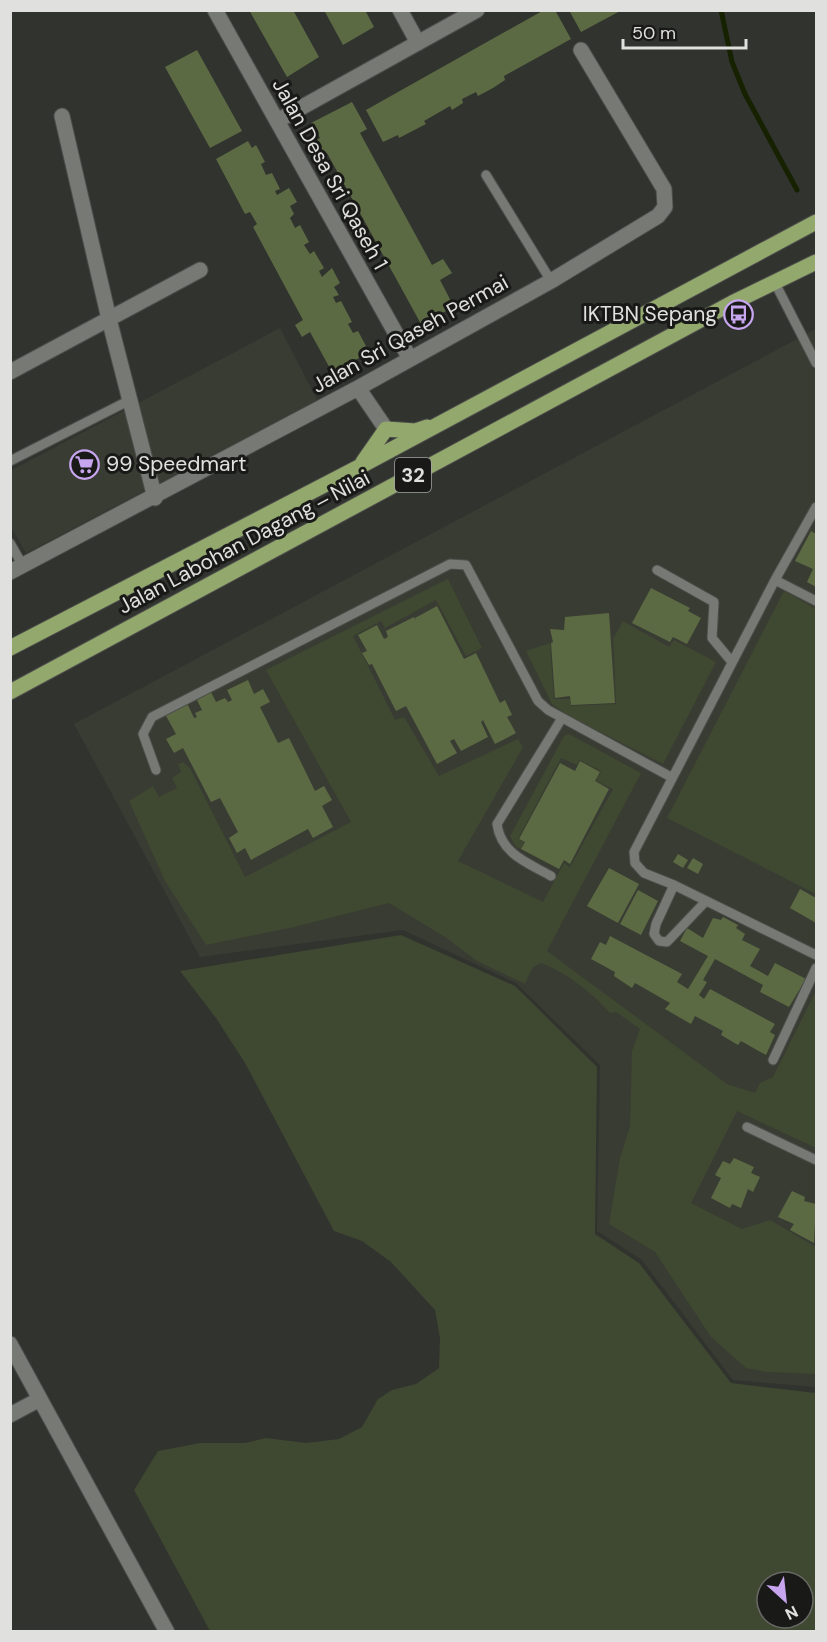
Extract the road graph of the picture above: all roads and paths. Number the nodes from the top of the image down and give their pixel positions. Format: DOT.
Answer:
graph roads {
  1 [pos="215,10"];
  2 [pos="400,10"];
  3 [pos="477,10"];
  4 [pos="418,43"];
  5 [pos="581,50"];
  6 [pos="62,116"];
  7 [pos="276,121"];
  8 [pos="486,175"];
  9 [pos="816,222"];
  10 [pos="816,262"];
  11 [pos="200,270"];
  12 [pos="551,281"];
  13 [pos="775,284"];
  14 [pos="109,319"];
  15 [pos="409,357"];
  16 [pos="816,363"];
  17 [pos="10,372"];
  18 [pos="358,388"];
  19 [pos="130,400"];
  20 [pos="440,424"];
  21 [pos="386,429"];
  22 [pos="10,461"];
  23 [pos="357,468"];
  24 [pos="154,498"];
  25 [pos="816,507"];
  26 [pos="10,543"];
  27 [pos="17,569"];
  28 [pos="657,570"];
  29 [pos="775,580"];
  30 [pos="816,601"];
  31 [pos="10,648"];
  32 [pos="732,662"];
  33 [pos="10,693"];
  34 [pos="562,718"];
  35 [pos="156,770"];
  36 [pos="671,777"];
  37 [pos="551,876"];
  38 [pos="674,885"];
  39 [pos="706,901"];
  40 [pos="816,955"];
  41 [pos="816,968"];
  42 [pos="773,1060"];
  43 [pos="747,1127"];
  44 [pos="816,1160"];
  45 [pos="10,1344"];
  46 [pos="40,1399"];
  47 [pos="10,1415"];
  48 [pos="167,1632"];
  1 -- 7 [label="street, Jalan Desa Sri Qaseh 1"];
  2 -- 4 [label="street"];
  3 -- 4 [label="street"];
  4 -- 7 [label="street"];
  5 -- 12 [label="street, Jalan Sri Qaseh Permai"];
  6 -- 14 [label="street"];
  7 -- 15 [label="street, Jalan Desa Sri Qaseh 1"];
  8 -- 12 [label="lane"];
  9 -- 20 [label="main road, Jalan Labohan Dagang ‒ Nilai / 32"];
  10 -- 13 [label="main road, Jalan Labohan Dagang ‒ Nilai / 32"];
  11 -- 14 [label="street"];
  12 -- 15 [label="street, Jalan Sri Qaseh Permai"];
  13 -- 16 [label="lane"];
  13 -- 33 [label="main road, Jalan Labohan Dagang ‒ Nilai / 32"];
  14 -- 17 [label="street"];
  14 -- 19 [label="street"];
  15 -- 18 [label="street, Jalan Sri Qaseh Permai"];
  18 -- 21 [label="street"];
  18 -- 24 [label="street, Jalan Sri Qaseh Permai"];
  19 -- 22 [label="lane"];
  19 -- 24 [label="street"];
  20 -- 21 [label="main road"];
  20 -- 23 [label="main road, Jalan Labohan Dagang ‒ Nilai / 32"];
  21 -- 23 [label="main road"];
  23 -- 31 [label="main road, Jalan Labohan Dagang ‒ Nilai / 32"];
  24 -- 27 [label="street, Jalan Sri Qaseh Permai"];
  25 -- 29 [label="lane"];
  26 -- 27 [label="lane"];
  28 -- 32 [label="lane"];
  29 -- 30 [label="lane"];
  29 -- 32 [label="lane"];
  32 -- 36 [label="lane"];
  34 -- 35 [label="lane"];
  34 -- 36 [label="lane"];
  34 -- 37 [label="lane"];
  36 -- 38 [label="lane"];
  38 -- 39 [label="lane"];
  38 -- 39 [label="lane"];
  39 -- 40 [label="lane"];
  41 -- 42 [label="lane"];
  43 -- 44 [label="lane"];
  45 -- 46 [label="street"];
  46 -- 47 [label="street"];
  46 -- 48 [label="street"];
}
